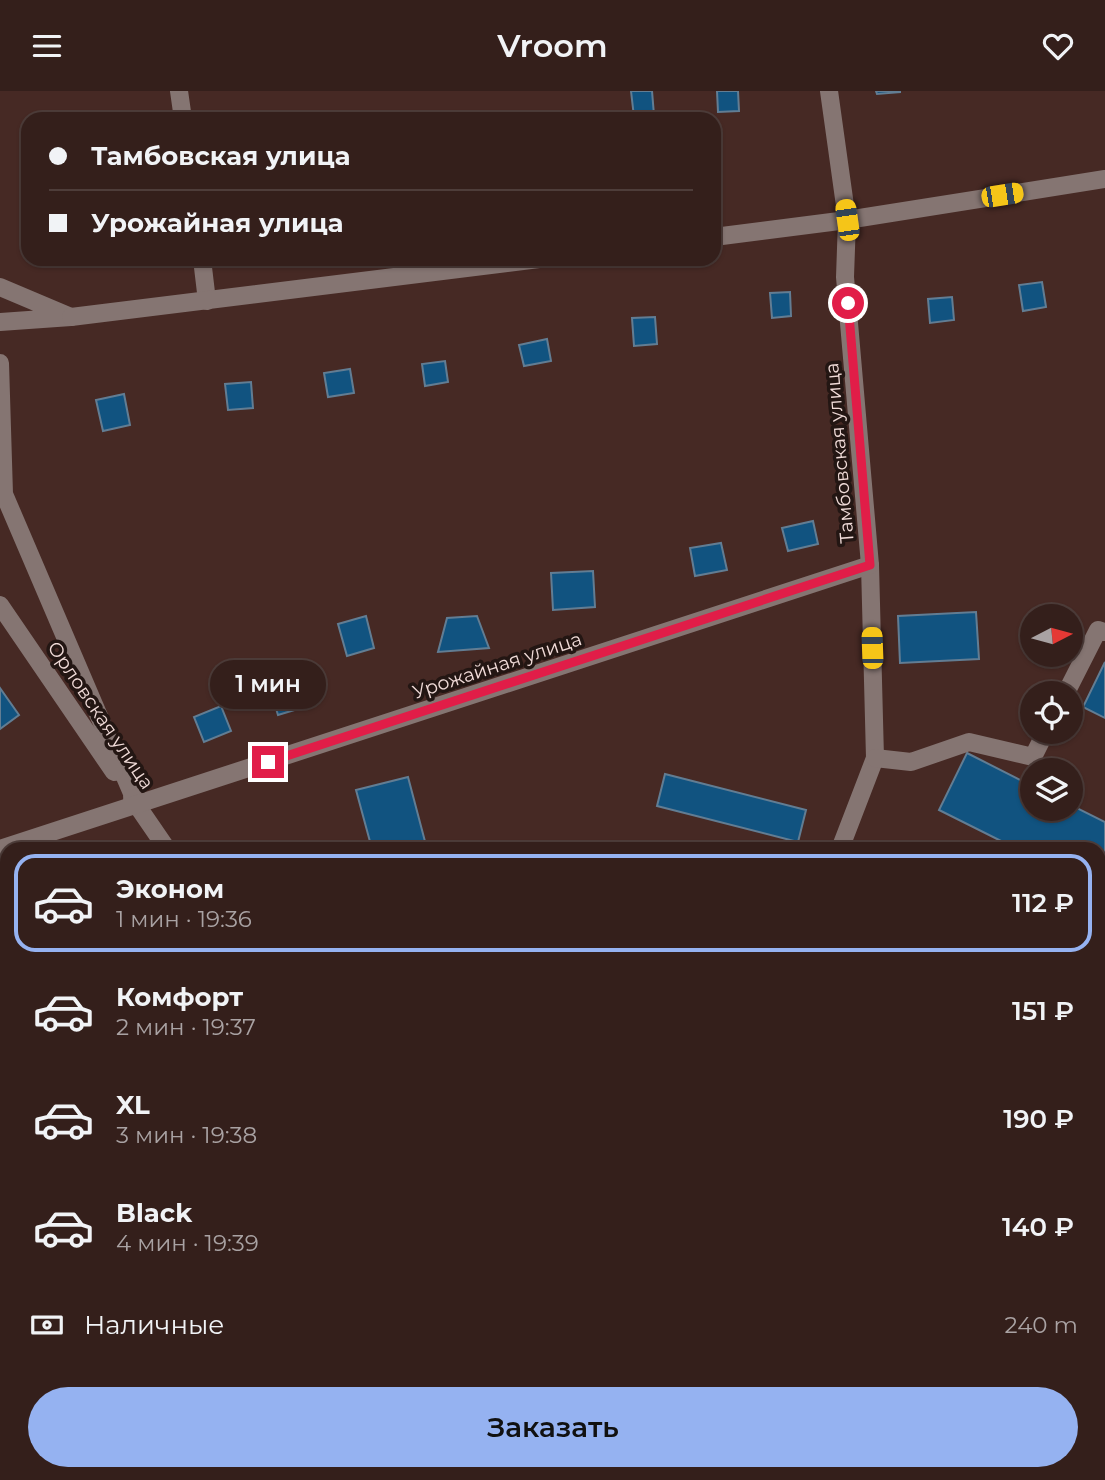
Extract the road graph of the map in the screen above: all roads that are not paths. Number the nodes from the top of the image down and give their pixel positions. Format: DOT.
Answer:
graph roads {
  1 [pos="179,91"];
  2 [pos="829,91"];
  3 [pos="182,112"];
  4 [pos="1105,179"];
  5 [pos="847,220"];
  6 [pos="721,236"];
  7 [pos="203,266"];
  8 [pos="482,266"];
  9 [pos="0,287"];
  10 [pos="207,300"];
  11 [pos="71,317"];
  12 [pos="0,322"];
  13 [pos="0,363"];
  14 [pos="2,495"];
  15 [pos="870,565"];
  16 [pos="0,605"];
  17 [pos="1105,632"];
  18 [pos="1072,681"];
  19 [pos="1040,744"];
  20 [pos="876,758"];
  21 [pos="137,805"];
  22 [pos="22,842"];
  23 [pos="162,842"];
  24 [pos="843,842"];
  1 -- 3 [label="street"];
  2 -- 5 [label="street, Тамбовская улица"];
  4 -- 5 [label="street"];
  5 -- 6 [label="street"];
  5 -- 15 [label="street, Тамбовская улица"];
  7 -- 10 [label="street"];
  8 -- 10 [label="street"];
  9 -- 11 [label="street"];
  10 -- 11 [label="street"];
  11 -- 12 [label="street"];
  13 -- 14 [label="street"];
  14 -- 21 [label="street"];
  15 -- 20 [label="street, Тамбовская улица"];
  15 -- 21 [label="street, Урожайная улица"];
  16 -- 21 [label="street, Орловская улица"];
  17 -- 18 [label="street"];
  19 -- 20 [label="street"];
  20 -- 24 [label="street, Тамбовская улица"];
  21 -- 22 [label="street, Урожайная улица"];
  21 -- 23 [label="street, Орловская улица"];
}
